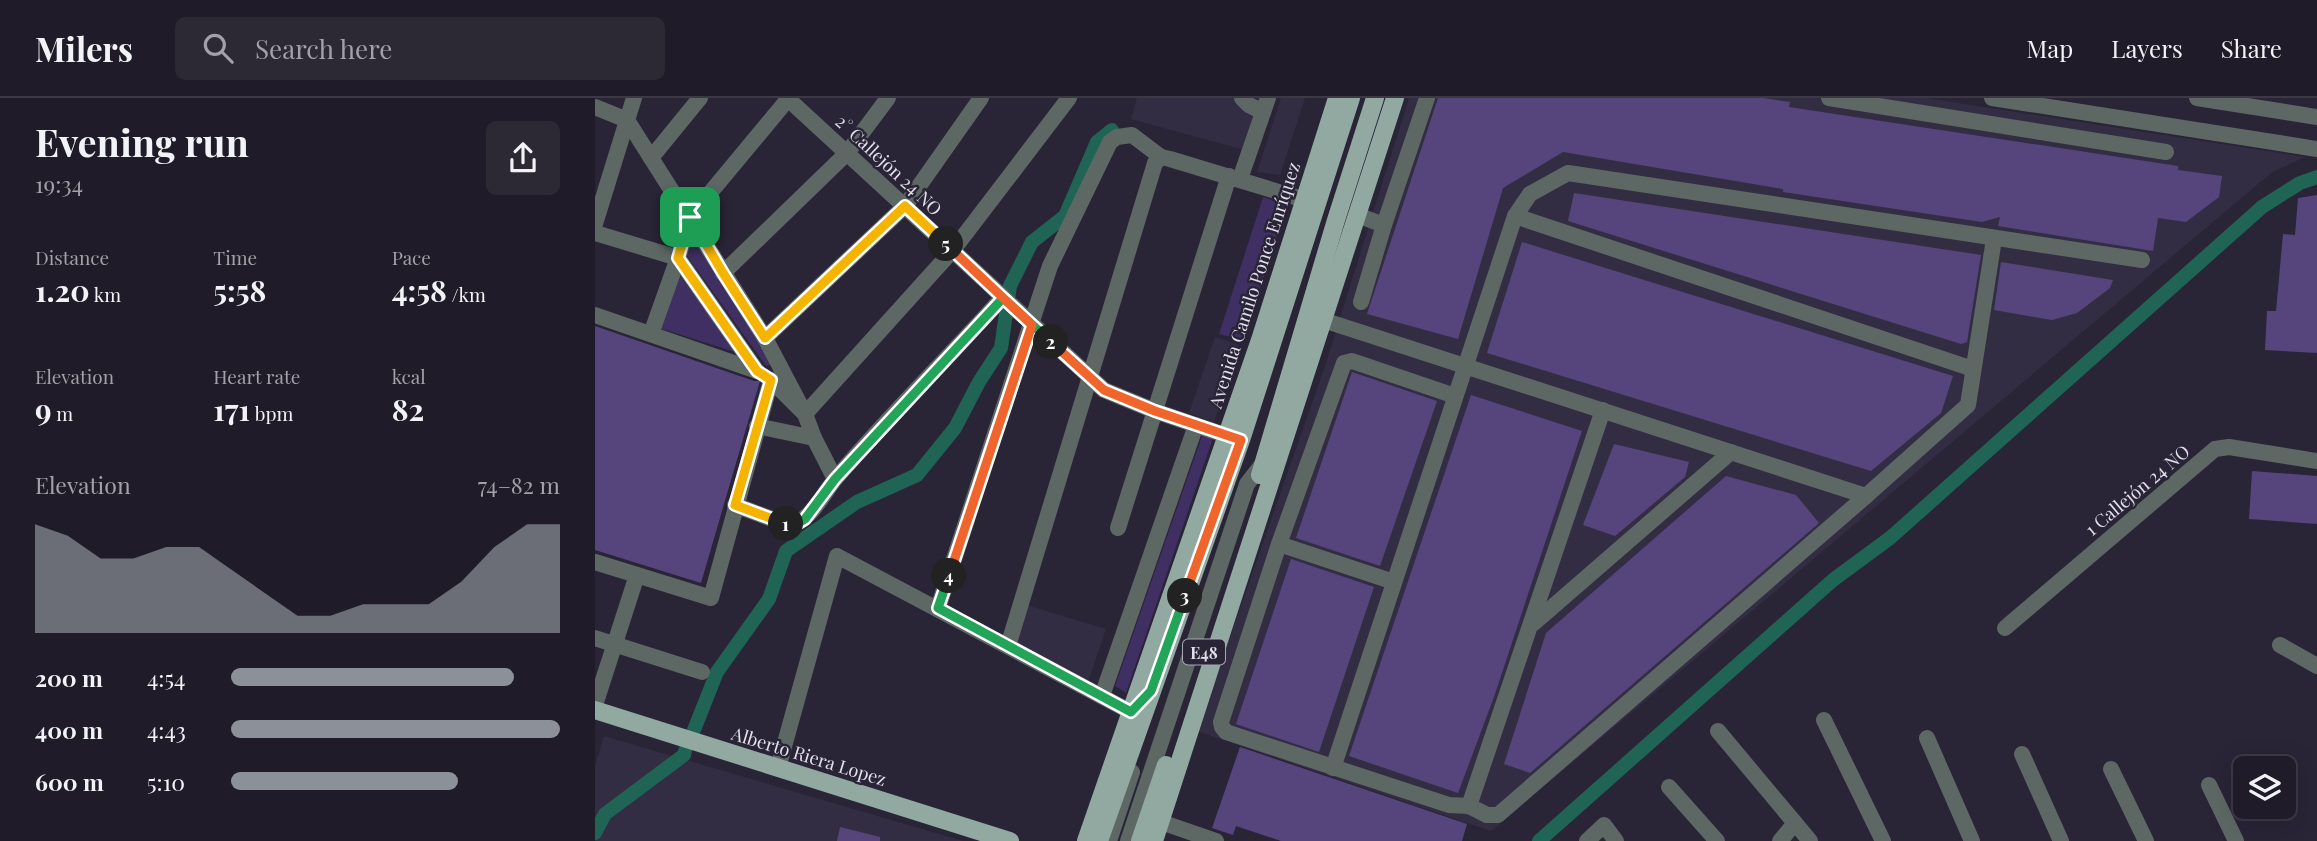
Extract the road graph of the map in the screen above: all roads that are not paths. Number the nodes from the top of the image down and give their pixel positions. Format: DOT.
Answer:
graph roads {
  1 [pos="634,98"];
  2 [pos="700,98"];
  3 [pos="788,98"];
  4 [pos="888,98"];
  5 [pos="981,98"];
  6 [pos="1069,98"];
  7 [pos="1242,98"];
  8 [pos="1337,98"];
  9 [pos="1351,98"];
  10 [pos="1375,98"];
  11 [pos="1395,98"];
  12 [pos="1427,98"];
  13 [pos="1829,98"];
  14 [pos="1992,98"];
  15 [pos="2197,98"];
  16 [pos="2013,101"];
  17 [pos="1265,105"];
  18 [pos="595,107"];
  19 [pos="2317,117"];
  20 [pos="627,120"];
  21 [pos="2008,126"];
  22 [pos="2317,149"];
  23 [pos="2166,152"];
  24 [pos="847,153"];
  25 [pos="1161,157"];
  26 [pos="651,158"];
  27 [pos="1234,177"];
  28 [pos="1305,200"];
  29 [pos="905,206"];
  30 [pos="1357,215"];
  31 [pos="1515,215"];
  32 [pos="690,217"];
  33 [pos="595,224"];
  34 [pos="1384,225"];
  35 [pos="595,233"];
  36 [pos="1994,239"];
  37 [pos="953,250"];
  38 [pos="678,258"];
  39 [pos="2142,260"];
  40 [pos="723,273"];
  41 [pos="1003,298"];
  42 [pos="1361,302"];
  43 [pos="595,315"];
  44 [pos="1323,320"];
  45 [pos="1032,325"];
  46 [pos="651,334"];
  47 [pos="765,338"];
  48 [pos="1465,365"];
  49 [pos="1973,369"];
  50 [pos="764,375"];
  51 [pos="1090,379"];
  52 [pos="1301,388"];
  53 [pos="1455,396"];
  54 [pos="1603,410"];
  55 [pos="1155,411"];
  56 [pos="805,414"];
  57 [pos="1196,425"];
  58 [pos="757,426"];
  59 [pos="814,438"];
  60 [pos="1234,438"];
  61 [pos="1731,452"];
  62 [pos="2317,461"];
  63 [pos="1264,462"];
  64 [pos="835,479"];
  65 [pos="1866,496"];
  66 [pos="735,505"];
  67 [pos="1249,509"];
  68 [pos="1118,528"];
  69 [pos="1253,536"];
  70 [pos="1279,544"];
  71 [pos="595,562"];
  72 [pos="1233,562"];
  73 [pos="637,575"];
  74 [pos="1394,582"];
  75 [pos="938,608"];
  76 [pos="1532,624"];
  77 [pos="2005,628"];
  78 [pos="595,638"];
  79 [pos="615,644"];
  80 [pos="2280,645"];
  81 [pos="1008,646"];
  82 [pos="2317,666"];
  83 [pos="702,671"];
  84 [pos="1151,691"];
  85 [pos="1102,696"];
  86 [pos="595,708"];
  87 [pos="1131,712"];
  88 [pos="1824,720"];
  89 [pos="1718,731"];
  90 [pos="1136,735"];
  91 [pos="1927,738"];
  92 [pos="2022,754"];
  93 [pos="778,768"];
  94 [pos="1333,768"];
  95 [pos="2111,769"];
  96 [pos="2209,785"];
  97 [pos="1669,787"];
  98 [pos="1469,806"];
  99 [pos="1161,821"];
  100 [pos="1795,823"];
  101 [pos="1010,841"];
  102 [pos="1086,841"];
  103 [pos="1099,841"];
  104 [pos="1109,841"];
  105 [pos="1128,841"];
  106 [pos="1140,841"];
  107 [pos="1154,841"];
  108 [pos="1216,841"];
  109 [pos="1587,841"];
  110 [pos="1616,841"];
  111 [pos="1717,841"];
  112 [pos="1780,841"];
  113 [pos="1810,841"];
  114 [pos="1883,841"];
  115 [pos="1972,841"];
  116 [pos="2061,841"];
  117 [pos="2146,841"];
  118 [pos="2236,841"];
  1 -- 20 [label="street"];
  2 -- 26 [label="street"];
  3 -- 24 [label="street, 2° Callejón 24 NO"];
  3 -- 32 [label="street"];
  4 -- 24 [label="street"];
  5 -- 29 [label="street"];
  6 -- 37 [label="street"];
  7 -- 17 [label="street"];
  8 -- 28 [label="main road, Avenida Camilo Ponce Enríquez / E48"];
  9 -- 60 [label="main road, Avenida Camilo Ponce Enríquez / E48"];
  10 -- 63 [label="main road, E48"];
  11 -- 30 [label="main road, E48"];
  12 -- 34 [label="street"];
  13 -- 21 [label="street"];
  14 -- 16 [label="street"];
  15 -- 19 [label="street"];
  16 -- 21 [label="street"];
  16 -- 22 [label="street"];
  17 -- 27 [label="street"];
  18 -- 20 [label="street"];
  20 -- 26 [label="street"];
  20 -- 33 [label="street"];
  21 -- 23 [label="street"];
  24 -- 29 [label="street, 2° Callejón 24 NO"];
  24 -- 40 [label="street"];
  25 -- 27 [label="street"];
  25 -- 45 [label="street"];
  25 -- 51 [label="street"];
  26 -- 32 [label="street"];
  27 -- 28 [label="street"];
  27 -- 55 [label="street"];
  28 -- 60 [label="main road, Avenida Camilo Ponce Enríquez / E48"];
  29 -- 37 [label="street, 2° Callejón 24 NO"];
  29 -- 47 [label="street"];
  30 -- 34 [label="street"];
  30 -- 44 [label="main road, E48"];
  31 -- 36 [label="street"];
  31 -- 48 [label="street"];
  31 -- 49 [label="street"];
  32 -- 38 [label="street"];
  32 -- 40 [label="street"];
  34 -- 42 [label="street"];
  35 -- 38 [label="street"];
  36 -- 39 [label="street"];
  36 -- 49 [label="street"];
  37 -- 41 [label="street, 2° Callejón 24 NO"];
  37 -- 56 [label="street"];
  38 -- 46 [label="street"];
  38 -- 50 [label="street"];
  40 -- 47 [label="street"];
  41 -- 45 [label="street, 2° Callejón 24 NO"];
  41 -- 64 [label="street"];
  43 -- 46 [label="street"];
  44 -- 48 [label="street"];
  44 -- 52 [label="main road, E48"];
  45 -- 51 [label="street, 2° Callejón 24 NO"];
  45 -- 75 [label="street"];
  46 -- 50 [label="street"];
  47 -- 56 [label="street"];
  48 -- 53 [label="street"];
  48 -- 54 [label="street"];
  49 -- 65 [label="street"];
  50 -- 56 [label="street"];
  50 -- 58 [label="street"];
  51 -- 55 [label="street, 2° Callejón 24 NO"];
  51 -- 81 [label="street"];
  52 -- 63 [label="main road"];
  52 -- 69 [label="main road, E48"];
  53 -- 70 [label="street"];
  53 -- 74 [label="street"];
  54 -- 61 [label="street"];
  54 -- 76 [label="street"];
  55 -- 57 [label="street, 2° Callejón 24 NO"];
  55 -- 68 [label="street"];
  56 -- 59 [label="street"];
  57 -- 60 [label="street, 2° Callejón 24 NO"];
  57 -- 85 [label="street"];
  58 -- 59 [label="street"];
  58 -- 66 [label="street"];
  59 -- 64 [label="street"];
  60 -- 84 [label="main road, Avenida Camilo Ponce Enríquez / E48"];
  60 -- 87 [label="main road, Avenida Camilo Ponce Enríquez / E48"];
  60 -- 104 [label="street, Avenida Camilo Ponce Enríquez"];
  61 -- 65 [label="street"];
  61 -- 76 [label="street"];
  62 -- 77 [label="street, 1 Callejón 24 NO"];
  63 -- 67 [label="main road, E48"];
  63 -- 105 [label="street"];
  64 -- 66 [label="street"];
  65 -- 98 [label="street"];
  66 -- 73 [label="street"];
  67 -- 69 [label="main road"];
  67 -- 72 [label="main road, E48"];
  69 -- 72 [label="main road"];
  69 -- 99 [label="main road, E48"];
  70 -- 74 [label="street"];
  70 -- 94 [label="street"];
  71 -- 73 [label="street"];
  72 -- 106 [label="main road, E48"];
  73 -- 79 [label="street"];
  74 -- 94 [label="street"];
  75 -- 81 [label="street"];
  75 -- 93 [label="street"];
  76 -- 98 [label="street"];
  78 -- 79 [label="street"];
  79 -- 83 [label="street"];
  79 -- 86 [label="street"];
  80 -- 82 [label="street"];
  81 -- 85 [label="street"];
  84 -- 87 [label="main road"];
  84 -- 90 [label="main road, Avenida Camilo Ponce Enríquez / E48"];
  85 -- 87 [label="street"];
  86 -- 93 [label="main road, Alberto Riera Lopez"];
  87 -- 90 [label="main road"];
  87 -- 102 [label="main road, Avenida Camilo Ponce Enríquez / E48"];
  88 -- 114 [label="street"];
  89 -- 100 [label="street"];
  90 -- 103 [label="main road, Avenida Camilo Ponce Enríquez / E48"];
  91 -- 115 [label="street"];
  92 -- 116 [label="street"];
  93 -- 101 [label="main road, Alberto Riera Lopez"];
  94 -- 98 [label="street"];
  95 -- 117 [label="street"];
  96 -- 118 [label="street"];
  97 -- 111 [label="street"];
  99 -- 107 [label="main road, E48"];
  99 -- 108 [label="street"];
  100 -- 112 [label="street"];
  100 -- 113 [label="street"];
  109 -- 110 [label="street"];
}
